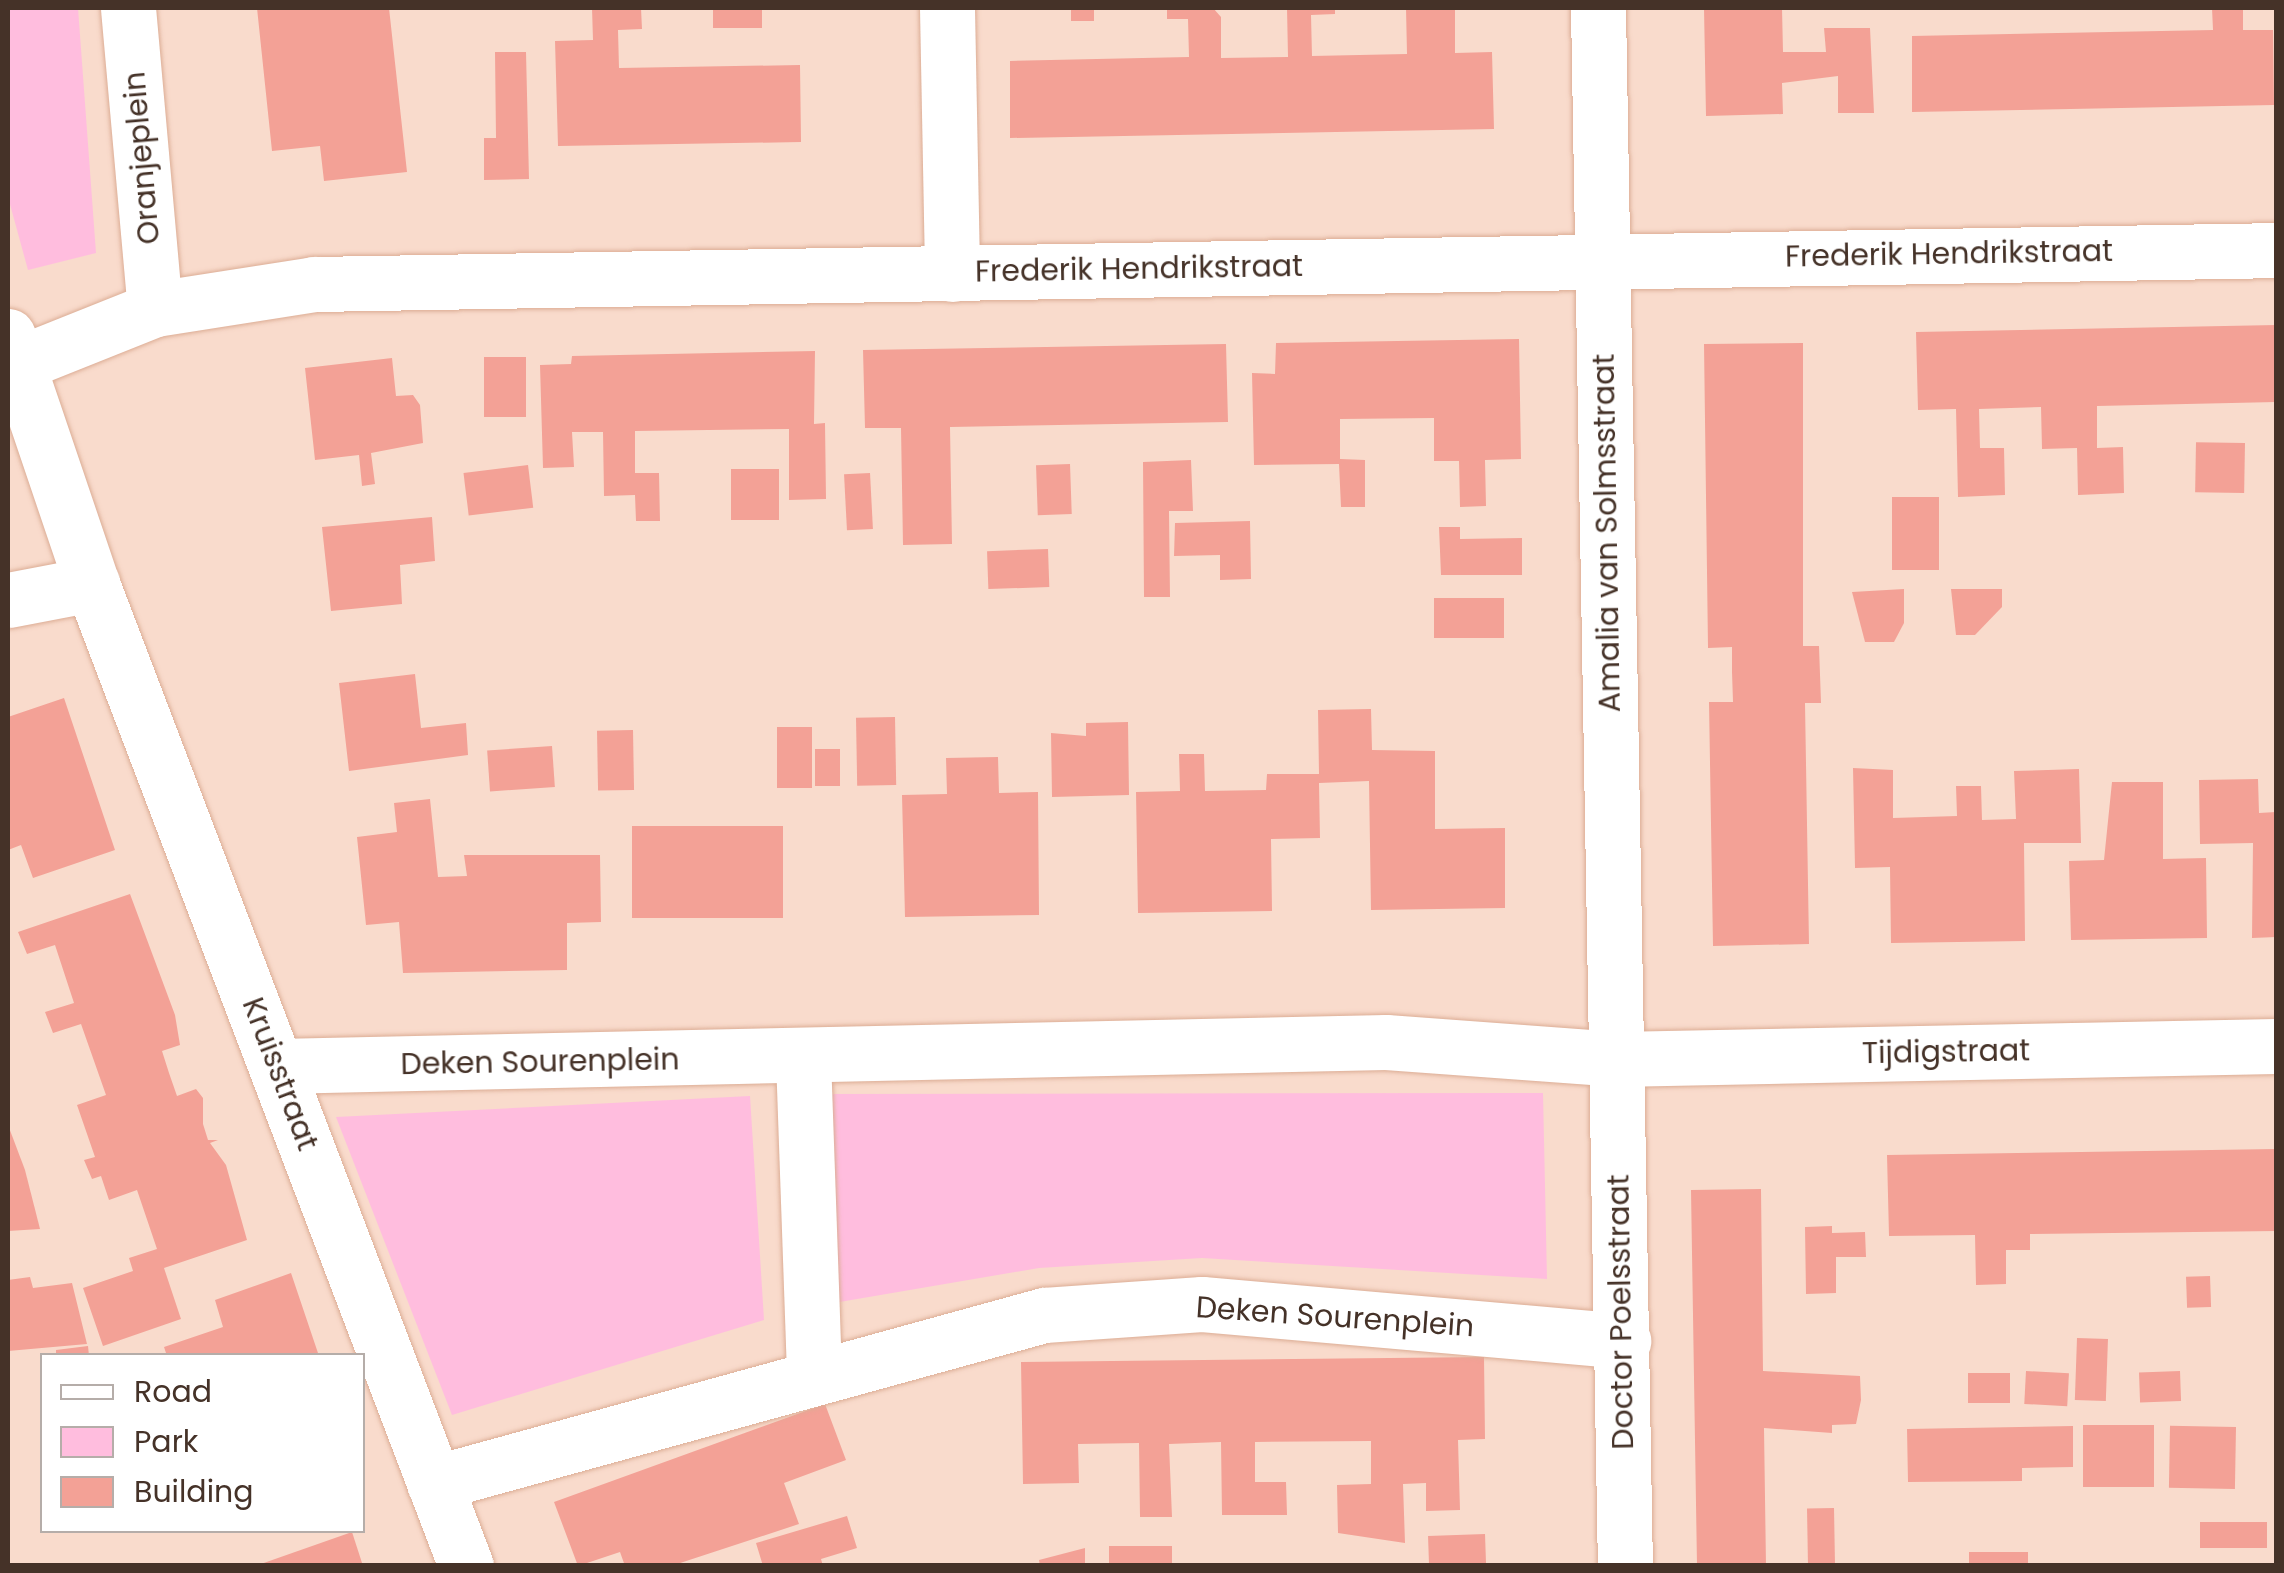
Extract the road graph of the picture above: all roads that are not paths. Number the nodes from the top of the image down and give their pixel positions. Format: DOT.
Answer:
graph roads {
  1 [pos="128,8"];
  2 [pos="947,8"];
  3 [pos="1598,8"];
  4 [pos="2276,250"];
  5 [pos="1603,258"];
  6 [pos="952,274"];
  7 [pos="155,310"];
  8 [pos="11,351"];
  9 [pos="92,584"];
  10 [pos="8,600"];
  11 [pos="2276,1046"];
  12 [pos="803,1058"];
  13 [pos="1616,1059"];
  14 [pos="276,1066"];
  15 [pos="1623,1341"];
  16 [pos="814,1375"];
  17 [pos="434,1483"];
  18 [pos="466,1566"];
  19 [pos="1625,1566"];
  1 -- 7 [label="street, Oranjeplein"];
  2 -- 6 [label="street"];
  3 -- 5 [label="street, Amalia van Solmsstraat"];
  4 -- 5 [label="street, Frederik Hendrikstraat"];
  5 -- 6 [label="street, Frederik Hendrikstraat"];
  5 -- 13 [label="street, Amalia van Solmsstraat"];
  6 -- 7 [label="street, Frederik Hendrikstraat"];
  7 -- 8 [label="street, Frederik Hendrikstraat"];
  8 -- 9 [label="street"];
  9 -- 10 [label="street"];
  9 -- 14 [label="street, Kruisstraat"];
  11 -- 13 [label="street, Tijdigstraat"];
  12 -- 13 [label="street, Deken Sourenplein"];
  12 -- 14 [label="street, Deken Sourenplein"];
  12 -- 16 [label="street"];
  13 -- 15 [label="street, Doctor Poelsstraat"];
  14 -- 17 [label="street, Kruisstraat"];
  15 -- 16 [label="street, Deken Sourenplein"];
  15 -- 19 [label="street, Doctor Poelsstraat"];
  16 -- 17 [label="street, Deken Sourenplein"];
  17 -- 18 [label="street, Kruisstraat"];
}
